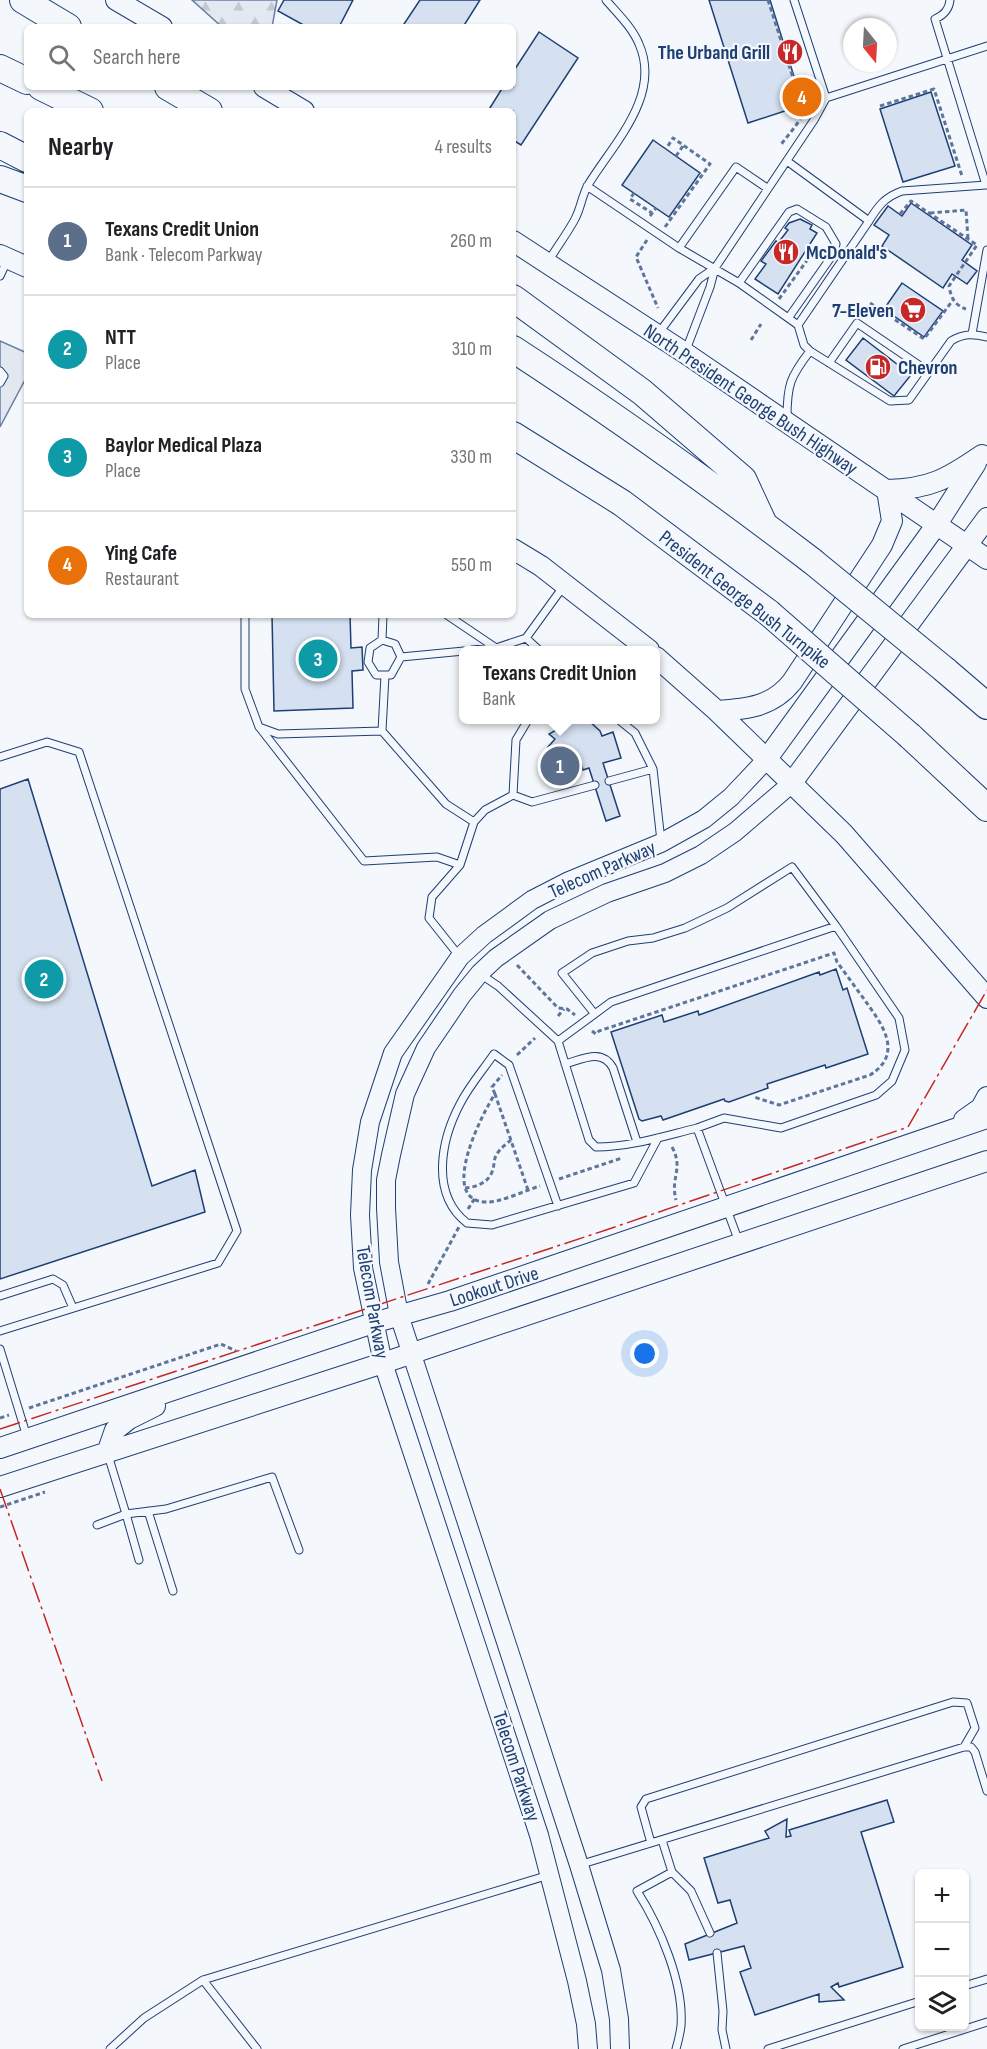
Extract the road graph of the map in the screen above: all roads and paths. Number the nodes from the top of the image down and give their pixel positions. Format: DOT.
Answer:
graph roads {
  1 [pos="23,0"];
  2 [pos="116,0"];
  3 [pos="606,0"];
  4 [pos="768,0"];
  5 [pos="794,0"];
  6 [pos="950,0"];
  7 [pos="63,24"];
  8 [pos="157,24"];
  9 [pos="987,46"];
  10 [pos="949,59"];
  11 [pos="0,68"];
  12 [pos="24,80"];
  13 [pos="47,90"];
  14 [pos="173,90"];
  15 [pos="269,90"];
  16 [pos="826,98"];
  17 [pos="880,106"];
  18 [pos="84,108"];
  19 [pos="204,108"];
  20 [pos="299,108"];
  21 [pos="0,146"];
  22 [pos="683,146"];
  23 [pos="780,146"];
  24 [pos="666,149"];
  25 [pos="676,156"];
  26 [pos="24,158"];
  27 [pos="787,161"];
  28 [pos="970,175"];
  29 [pos="0,179"];
  30 [pos="987,185"];
  31 [pos="587,186"];
  32 [pos="24,188"];
  33 [pos="767,188"];
  34 [pos="634,193"];
  35 [pos="987,195"];
  36 [pos="656,208"];
  37 [pos="928,213"];
  38 [pos="900,214"];
  39 [pos="869,221"];
  40 [pos="659,223"];
  41 [pos="648,239"];
  42 [pos="968,239"];
  43 [pos="516,243"];
  44 [pos="679,248"];
  45 [pos="987,250"];
  46 [pos="808,259"];
  47 [pos="3,263"];
  48 [pos="547,263"];
  49 [pos="24,266"];
  50 [pos="715,268"];
  51 [pos="739,283"];
  52 [pos="772,294"];
  53 [pos="516,300"];
  54 [pos="953,300"];
  55 [pos="870,303"];
  56 [pos="658,308"];
  57 [pos="966,309"];
  58 [pos="789,317"];
  59 [pos="761,324"];
  60 [pos="798,326"];
  61 [pos="972,334"];
  62 [pos="658,335"];
  63 [pos="987,337"];
  64 [pos="751,340"];
  65 [pos="516,351"];
  66 [pos="810,351"];
  67 [pos="685,352"];
  68 [pos="829,363"];
  69 [pos="0,371"];
  70 [pos="929,372"];
  71 [pos="0,382"];
  72 [pos="787,423"];
  73 [pos="516,437"];
  74 [pos="984,451"];
  75 [pos="887,490"];
  76 [pos="987,518"];
  77 [pos="937,524"];
  78 [pos="764,525"];
  79 [pos="967,545"];
  80 [pos="516,551"];
  81 [pos="987,559"];
  82 [pos="565,585"];
  83 [pos="245,618"];
  84 [pos="383,618"];
  85 [pos="451,618"];
  86 [pos="526,638"];
  87 [pos="382,640"];
  88 [pos="493,646"];
  89 [pos="502,646"];
  90 [pos="534,646"];
  91 [pos="643,646"];
  92 [pos="459,651"];
  93 [pos="401,657"];
  94 [pos="660,661"];
  95 [pos="385,675"];
  96 [pos="987,706"];
  97 [pos="717,711"];
  98 [pos="526,724"];
  99 [pos="624,724"];
  100 [pos="259,727"];
  101 [pos="382,732"];
  102 [pos="0,757"];
  103 [pos="766,760"];
  104 [pos="654,769"];
  105 [pos="609,781"];
  106 [pos="791,784"];
  107 [pos="595,785"];
  108 [pos="513,795"];
  109 [pos="987,808"];
  110 [pos="474,822"];
  111 [pos="661,843"];
  112 [pos="460,865"];
  113 [pos="836,926"];
  114 [pos="460,957"];
  115 [pos="517,965"];
  116 [pos="480,974"];
  117 [pos="986,1000"];
  118 [pos="564,1009"];
  119 [pos="594,1013"];
  120 [pos="575,1014"];
  121 [pos="558,1016"];
  122 [pos="592,1031"];
  123 [pos="535,1038"];
  124 [pos="558,1041"];
  125 [pos="517,1055"];
  126 [pos="565,1064"];
  127 [pos="501,1075"];
  128 [pos="495,1094"];
  129 [pos="754,1097"];
  130 [pos="987,1097"];
  131 [pos="987,1118"];
  132 [pos="697,1128"];
  133 [pos="932,1137"];
  134 [pos="658,1138"];
  135 [pos="511,1140"];
  136 [pos="637,1142"];
  137 [pos="672,1147"];
  138 [pos="622,1158"];
  139 [pos="987,1161"];
  140 [pos="559,1179"];
  141 [pos="541,1185"];
  142 [pos="465,1188"];
  143 [pos="528,1190"];
  144 [pos="475,1198"];
  145 [pos="676,1200"];
  146 [pos="558,1206"];
  147 [pos="724,1206"];
  148 [pos="467,1211"];
  149 [pos="459,1227"];
  150 [pos="739,1242"];
  151 [pos="428,1284"];
  152 [pos="0,1296"];
  153 [pos="73,1308"];
  154 [pos="399,1315"];
  155 [pos="374,1323"];
  156 [pos="0,1331"];
  157 [pos="0,1349"];
  158 [pos="411,1353"];
  159 [pos="243,1355"];
  160 [pos="383,1363"];
  161 [pos="190,1384"];
  162 [pos="32,1407"];
  163 [pos="6,1416"];
  164 [pos="0,1418"];
  165 [pos="27,1439"];
  166 [pos="0,1448"];
  167 [pos="107,1453"];
  168 [pos="0,1487"];
  169 [pos="148,1511"];
  170 [pos="126,1514"];
  171 [pos="97,1525"];
  172 [pos="299,1550"];
  173 [pos="139,1560"];
  174 [pos="173,1591"];
  175 [pos="964,1747"];
  176 [pos="987,1791"];
  177 [pos="662,1840"];
  178 [pos="651,1843"];
  179 [pos="579,1865"];
  180 [pos="672,1872"];
  181 [pos="549,1875"];
  182 [pos="710,1933"];
  183 [pos="717,1953"];
  184 [pos="987,1979"];
  185 [pos="203,1980"];
  186 [pos="969,1984"];
  187 [pos="915,2003"];
  188 [pos="987,2022"];
  189 [pos="110,2049"];
  190 [pos="257,2049"];
  191 [pos="588,2049"];
  192 [pos="620,2049"];
  193 [pos="676,2049"];
  194 [pos="726,2049"];
  195 [pos="768,2049"];
  196 [pos="903,2049"];
  1 -- 7 [label="highway"];
  2 -- 8 [label="main road"];
  3 -- 31 [label="lane"];
  4 -- 23 [label="path"];
  5 -- 16 [label="lane"];
  6 -- 10 [label="lane"];
  9 -- 10 [label="lane"];
  10 -- 16 [label="lane"];
  10 -- 30 [label="lane"];
  11 -- 12 [label="highway"];
  13 -- 18 [label="highway"];
  14 -- 19 [label="highway"];
  15 -- 20 [label="main road"];
  16 -- 27 [label="lane"];
  17 -- 28 [label="path"];
  21 -- 26 [label="highway"];
  22 -- 24 [label="path"];
  22 -- 25 [label="path"];
  22 -- 40 [label="path"];
  27 -- 33 [label="lane"];
  27 -- 39 [label="lane"];
  29 -- 32 [label="highway"];
  30 -- 35 [label="lane"];
  30 -- 39 [label="lane"];
  31 -- 44 [label="lane"];
  31 -- 48 [label="lane"];
  33 -- 44 [label="lane"];
  33 -- 50 [label="lane"];
  34 -- 36 [label="path"];
  37 -- 38 [label="path"];
  37 -- 42 [label="path"];
  37 -- 42 [label="path"];
  39 -- 60 [label="lane"];
  41 -- 56 [label="path"];
  42 -- 54 [label="path"];
  43 -- 48 [label="main road, North President George Bush Highway"];
  44 -- 50 [label="lane"];
  45 -- 61 [label="lane"];
  46 -- 52 [label="path"];
  47 -- 49 [label="main road"];
  48 -- 62 [label="main road, North President George Bush Highway"];
  50 -- 51 [label="lane"];
  50 -- 62 [label="lane"];
  50 -- 67 [label="lane"];
  51 -- 58 [label="lane"];
  51 -- 58 [label="lane"];
  53 -- 78 [label="highway"];
  54 -- 55 [label="path"];
  54 -- 57 [label="path"];
  58 -- 60 [label="lane"];
  59 -- 64 [label="path"];
  60 -- 66 [label="lane"];
  61 -- 63 [label="lane"];
  61 -- 70 [label="lane"];
  62 -- 67 [label="main road, North President George Bush Highway"];
  65 -- 78 [label="highway"];
  66 -- 68 [label="lane"];
  66 -- 72 [label="lane"];
  67 -- 72 [label="main road, North President George Bush Highway"];
  68 -- 70 [label="lane"];
  68 -- 70 [label="lane"];
  69 -- 71 [label="lane"];
  72 -- 75 [label="main road, North President George Bush Highway"];
  73 -- 109 [label="highway, President George Bush Turnpike, bridge"];
  74 -- 75 [label="main road"];
  74 -- 77 [label="main road, Telecom Parkway"];
  75 -- 77 [label="main road, North President George Bush Highway"];
  75 -- 97 [label="main road"];
  76 -- 79 [label="main road, Telecom Parkway"];
  77 -- 79 [label="main road, North President George Bush Highway"];
  77 -- 103 [label="main road, Telecom Parkway"];
  78 -- 96 [label="highway, bridge"];
  79 -- 81 [label="main road, North President George Bush Highway"];
  79 -- 106 [label="main road, Telecom Parkway"];
  80 -- 82 [label="main road"];
  82 -- 86 [label="lane"];
  82 -- 91 [label="main road"];
  83 -- 100 [label="lane"];
  84 -- 87 [label="lane"];
  85 -- 88 [label="lane"];
  86 -- 89 [label="lane"];
  86 -- 90 [label="lane"];
  87 -- 93 [label="lane"];
  87 -- 95 [label="lane"];
  92 -- 93 [label="lane"];
  93 -- 95 [label="lane"];
  94 -- 97 [label="main road"];
  95 -- 101 [label="lane"];
  97 -- 103 [label="main road"];
  98 -- 108 [label="lane"];
  99 -- 104 [label="lane"];
  100 -- 101 [label="lane"];
  100 -- 112 [label="lane"];
  101 -- 110 [label="lane"];
  102 -- 153 [label="lane"];
  103 -- 106 [label="main road"];
  103 -- 111 [label="street, Telecom Parkway"];
  104 -- 105 [label="lane"];
  104 -- 111 [label="lane"];
  106 -- 116 [label="street, Telecom Parkway"];
  106 -- 117 [label="main road"];
  107 -- 108 [label="lane"];
  108 -- 110 [label="lane"];
  110 -- 112 [label="lane"];
  111 -- 114 [label="street, Telecom Parkway"];
  112 -- 114 [label="lane"];
  113 -- 119 [label="lane"];
  113 -- 119 [label="lane"];
  113 -- 132 [label="lane"];
  114 -- 116 [label="street"];
  114 -- 155 [label="street, Telecom Parkway"];
  115 -- 118 [label="path"];
  116 -- 124 [label="lane"];
  116 -- 154 [label="street, Telecom Parkway"];
  118 -- 120 [label="path"];
  118 -- 121 [label="path"];
  119 -- 124 [label="lane"];
  122 -- 129 [label="path"];
  123 -- 125 [label="path"];
  124 -- 126 [label="lane"];
  126 -- 136 [label="lane"];
  126 -- 136 [label="lane"];
  127 -- 128 [label="path"];
  128 -- 135 [label="path"];
  128 -- 142 [label="path"];
  130 -- 133 [label="main road"];
  131 -- 133 [label="main road, Lookout Drive"];
  132 -- 134 [label="lane"];
  132 -- 147 [label="lane"];
  133 -- 147 [label="main road, Lookout Drive"];
  134 -- 136 [label="lane"];
  134 -- 146 [label="lane"];
  135 -- 142 [label="path"];
  135 -- 143 [label="path"];
  137 -- 145 [label="path"];
  138 -- 140 [label="path"];
  139 -- 150 [label="main road, Lookout Drive"];
  141 -- 143 [label="path"];
  142 -- 144 [label="path"];
  143 -- 144 [label="path"];
  144 -- 148 [label="path"];
  146 -- 146 [label="lane"];
  147 -- 150 [label="lane"];
  147 -- 154 [label="main road, Lookout Drive"];
  149 -- 151 [label="path"];
  150 -- 158 [label="main road, Lookout Drive"];
  152 -- 153 [label="lane"];
  153 -- 156 [label="lane"];
  154 -- 155 [label="main road, Lookout Drive"];
  154 -- 158 [label="street, Telecom Parkway"];
  155 -- 160 [label="street, Telecom Parkway"];
  155 -- 161 [label="main road, Lookout Drive"];
  157 -- 165 [label="lane"];
  158 -- 160 [label="main road, Lookout Drive"];
  158 -- 179 [label="street, Telecom Parkway"];
  159 -- 162 [label="path"];
  160 -- 167 [label="main road, Lookout Drive"];
  160 -- 181 [label="street, Telecom Parkway"];
  161 -- 165 [label="main road, Lookout Drive"];
  161 -- 167 [label="main road"];
  163 -- 164 [label="path"];
  165 -- 166 [label="main road, Lookout Drive"];
  167 -- 168 [label="main road, Lookout Drive"];
  167 -- 170 [label="lane"];
  169 -- 170 [label="lane"];
  169 -- 172 [label="lane"];
  169 -- 174 [label="lane"];
  170 -- 171 [label="lane"];
  170 -- 173 [label="lane"];
  175 -- 176 [label="lane"];
  175 -- 177 [label="lane"];
  175 -- 178 [label="lane"];
  177 -- 178 [label="lane"];
  177 -- 180 [label="lane"];
  178 -- 179 [label="lane"];
  179 -- 181 [label="street"];
  179 -- 192 [label="street, Telecom Parkway"];
  180 -- 182 [label="lane"];
  180 -- 193 [label="lane"];
  181 -- 185 [label="lane"];
  181 -- 191 [label="street, Telecom Parkway"];
  183 -- 194 [label="lane"];
  184 -- 186 [label="lane"];
  185 -- 189 [label="lane"];
  185 -- 190 [label="lane"];
  187 -- 195 [label="lane"];
  188 -- 196 [label="lane"];
}
